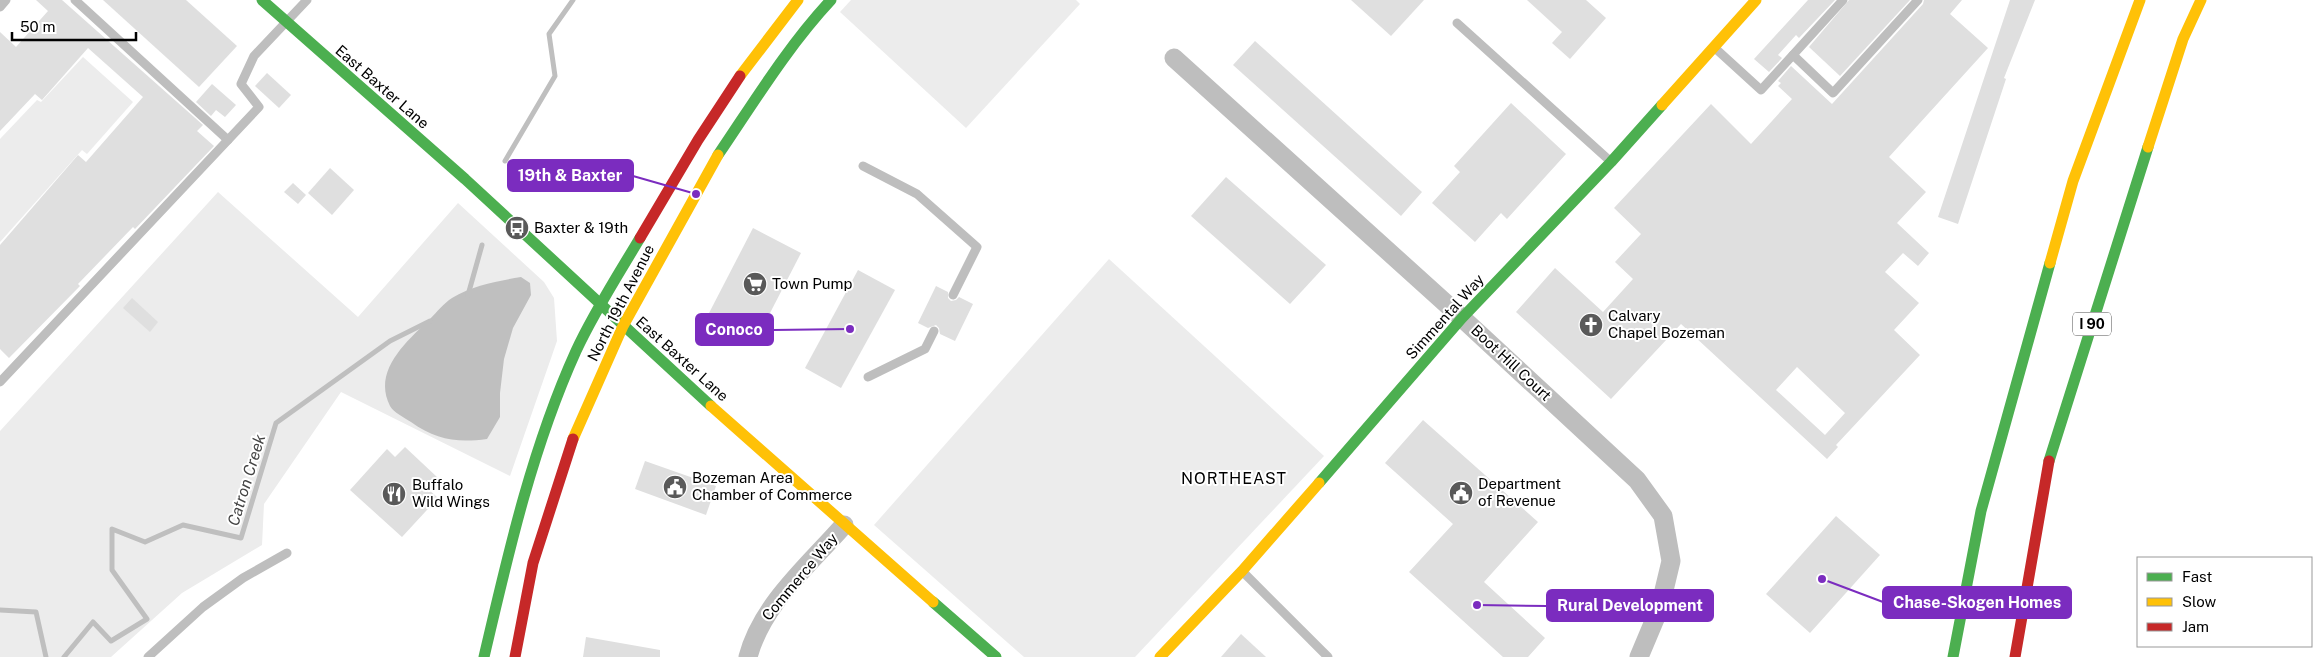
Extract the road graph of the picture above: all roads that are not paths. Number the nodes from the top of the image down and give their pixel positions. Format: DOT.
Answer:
graph roads {
  1 [pos="6,0"];
  2 [pos="75,0"];
  3 [pos="262,0"];
  4 [pos="307,0"];
  5 [pos="798,0"];
  6 [pos="831,0"];
  7 [pos="1756,0"];
  8 [pos="1843,0"];
  9 [pos="1918,0"];
  10 [pos="2140,0"];
  11 [pos="2201,0"];
  12 [pos="0,7"];
  13 [pos="287,23"];
  14 [pos="1457,23"];
  15 [pos="1714,47"];
  16 [pos="1793,55"];
  17 [pos="1174,58"];
  18 [pos="228,140"];
  19 [pos="1611,162"];
  20 [pos="863,166"];
  21 [pos="953,295"];
  22 [pos="601,305"];
  23 [pos="1462,318"];
  24 [pos="624,326"];
  25 [pos="934,331"];
  26 [pos="868,377"];
  27 [pos="0,382"];
  28 [pos="844,525"];
  29 [pos="288,553"];
  30 [pos="1242,571"];
  31 [pos="148,657"];
  32 [pos="484,657"];
  33 [pos="515,657"];
  34 [pos="748,657"];
  35 [pos="996,657"];
  36 [pos="1160,657"];
  37 [pos="1328,657"];
  38 [pos="1639,657"];
  39 [pos="1953,657"];
  40 [pos="2015,657"];
  1 -- 12 [label="lane"];
  2 -- 18 [label="lane"];
  3 -- 13 [label="main road, East Baxter Lane"];
  4 -- 13 [label="lane"];
  5 -- 22 [label="main road, North 19th Avenue"];
  6 -- 24 [label="main road, North 19th Avenue"];
  7 -- 15 [label="main road, Simmental Way"];
  8 -- 16 [label="lane"];
  9 -- 16 [label="lane"];
  10 -- 39 [label="main road"];
  11 -- 40 [label="main road, I 90"];
  13 -- 18 [label="lane"];
  13 -- 22 [label="main road, East Baxter Lane"];
  14 -- 19 [label="lane"];
  15 -- 16 [label="lane"];
  15 -- 19 [label="main road, Simmental Way"];
  17 -- 23 [label="street, Boot Hill Court"];
  18 -- 27 [label="lane"];
  19 -- 23 [label="main road, Simmental Way"];
  20 -- 21 [label="lane"];
  22 -- 24 [label="main road, East Baxter Lane"];
  22 -- 32 [label="main road, North 19th Avenue"];
  23 -- 30 [label="main road, Simmental Way"];
  23 -- 38 [label="street, Boot Hill Court"];
  24 -- 28 [label="main road, East Baxter Lane"];
  24 -- 33 [label="main road, North 19th Avenue"];
  25 -- 26 [label="lane"];
  28 -- 34 [label="street, Commerce Way"];
  28 -- 35 [label="main road, East Baxter Lane"];
  29 -- 31 [label="lane"];
  30 -- 36 [label="main road, Simmental Way"];
  30 -- 37 [label="lane"];
}
